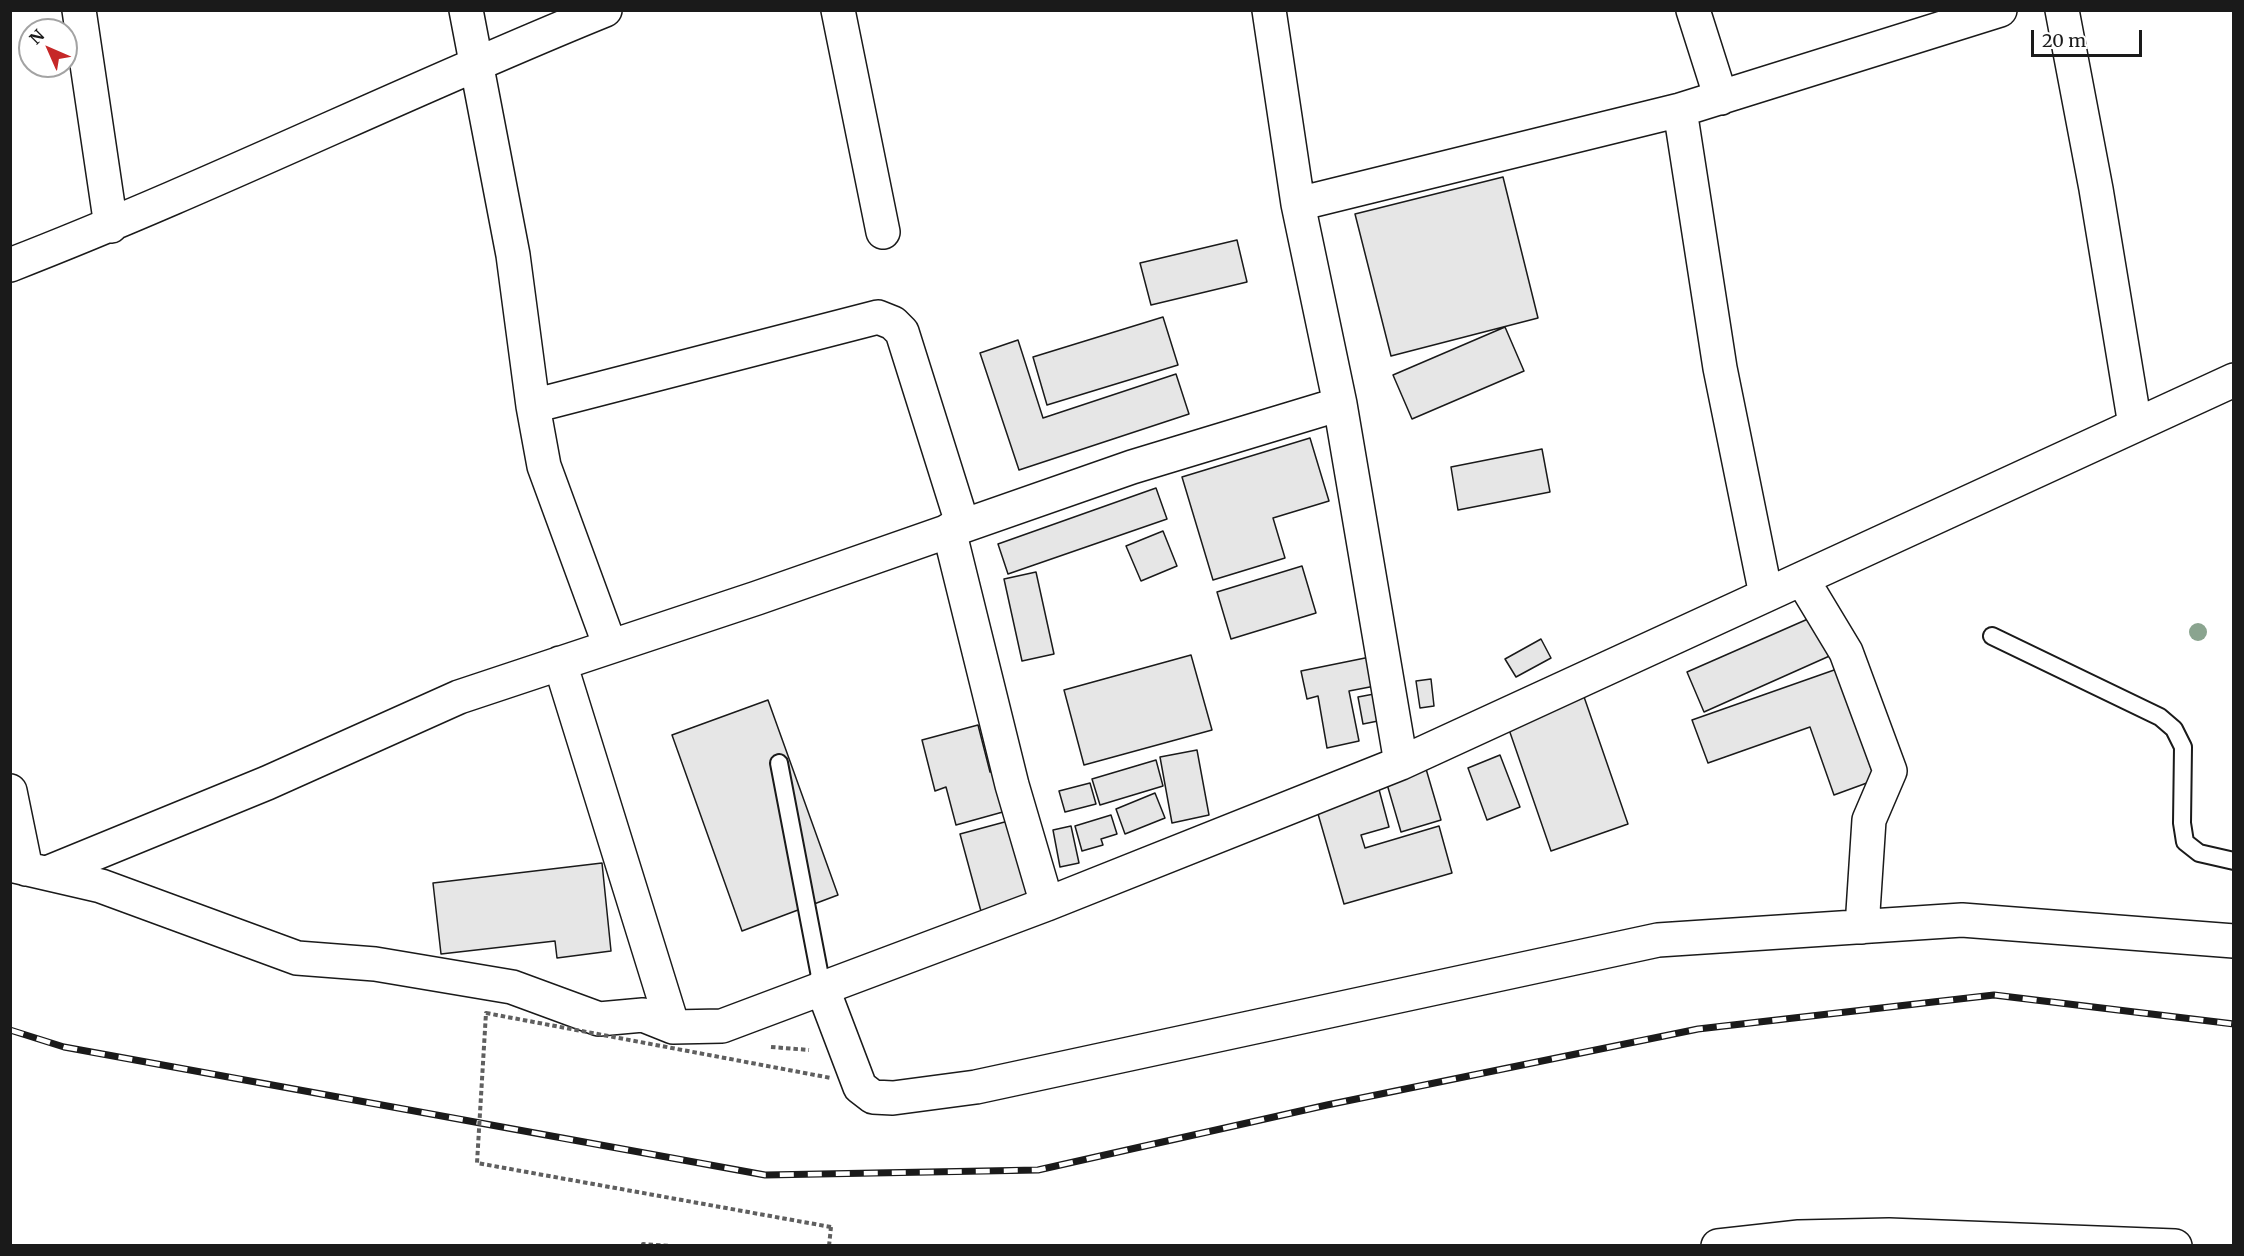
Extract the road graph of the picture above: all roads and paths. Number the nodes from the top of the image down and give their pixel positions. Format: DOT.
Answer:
graph roads {
  1 [pos="79,10"];
  2 [pos="466,10"];
  3 [pos="605,10"];
  4 [pos="838,10"];
  5 [pos="1269,10"];
  6 [pos="1693,10"];
  7 [pos="2001,10"];
  8 [pos="2062,10"];
  9 [pos="477,62"];
  10 [pos="1721,98"];
  11 [pos="1680,110"];
  12 [pos="1298,204"];
  13 [pos="111,226"];
  14 [pos="883,232"];
  15 [pos="10,265"];
  16 [pos="2234,380"];
  17 [pos="1340,404"];
  18 [pos="533,406"];
  19 [pos="2135,425"];
  20 [pos="956,528"];
  21 [pos="1802,579"];
  22 [pos="1766,595"];
  23 [pos="1992,636"];
  24 [pos="610,646"];
  25 [pos="560,663"];
  26 [pos="779,763"];
  27 [pos="1401,763"];
  28 [pos="10,791"];
  29 [pos="2234,861"];
  30 [pos="28,869"];
  31 [pos="1047,904"];
  32 [pos="1862,927"];
  33 [pos="2234,941"];
  34 [pos="822,987"];
  35 [pos="673,1027"];
  36 [pos="831,1078"];
  37 [pos="643,1245"];
  38 [pos="671,1245"];
  39 [pos="829,1245"];
  40 [pos="1718,1245"];
  41 [pos="2175,1245"];
  1 -- 13 [label="street"];
  2 -- 9 [label="street"];
  3 -- 9 [label="street"];
  4 -- 14 [label="street"];
  5 -- 12 [label="street"];
  6 -- 10 [label="street"];
  7 -- 10 [label="street"];
  8 -- 19 [label="street"];
  9 -- 13 [label="street"];
  9 -- 18 [label="street"];
  10 -- 11 [label="street"];
  11 -- 12 [label="street"];
  11 -- 22 [label="street"];
  12 -- 17 [label="street"];
  13 -- 15 [label="street"];
  16 -- 19 [label="street"];
  17 -- 20 [label="street"];
  17 -- 27 [label="street"];
  18 -- 20 [label="street"];
  18 -- 24 [label="street"];
  19 -- 21 [label="street"];
  20 -- 24 [label="street"];
  20 -- 31 [label="street"];
  21 -- 22 [label="street"];
  21 -- 32 [label="street"];
  22 -- 27 [label="street"];
  23 -- 29 [label="lane"];
  24 -- 25 [label="street"];
  25 -- 30 [label="street"];
  25 -- 35 [label="street"];
  26 -- 34 [label="lane"];
  27 -- 31 [label="street"];
  28 -- 30 [label="street"];
  30 -- 35 [label="street"];
  31 -- 34 [label="street"];
  32 -- 33 [label="street"];
  32 -- 34 [label="street"];
  34 -- 35 [label="street"];
  36 -- 39 [label="path, bridge"];
  37 -- 38 [label="path"];
  40 -- 41 [label="street"];
}
